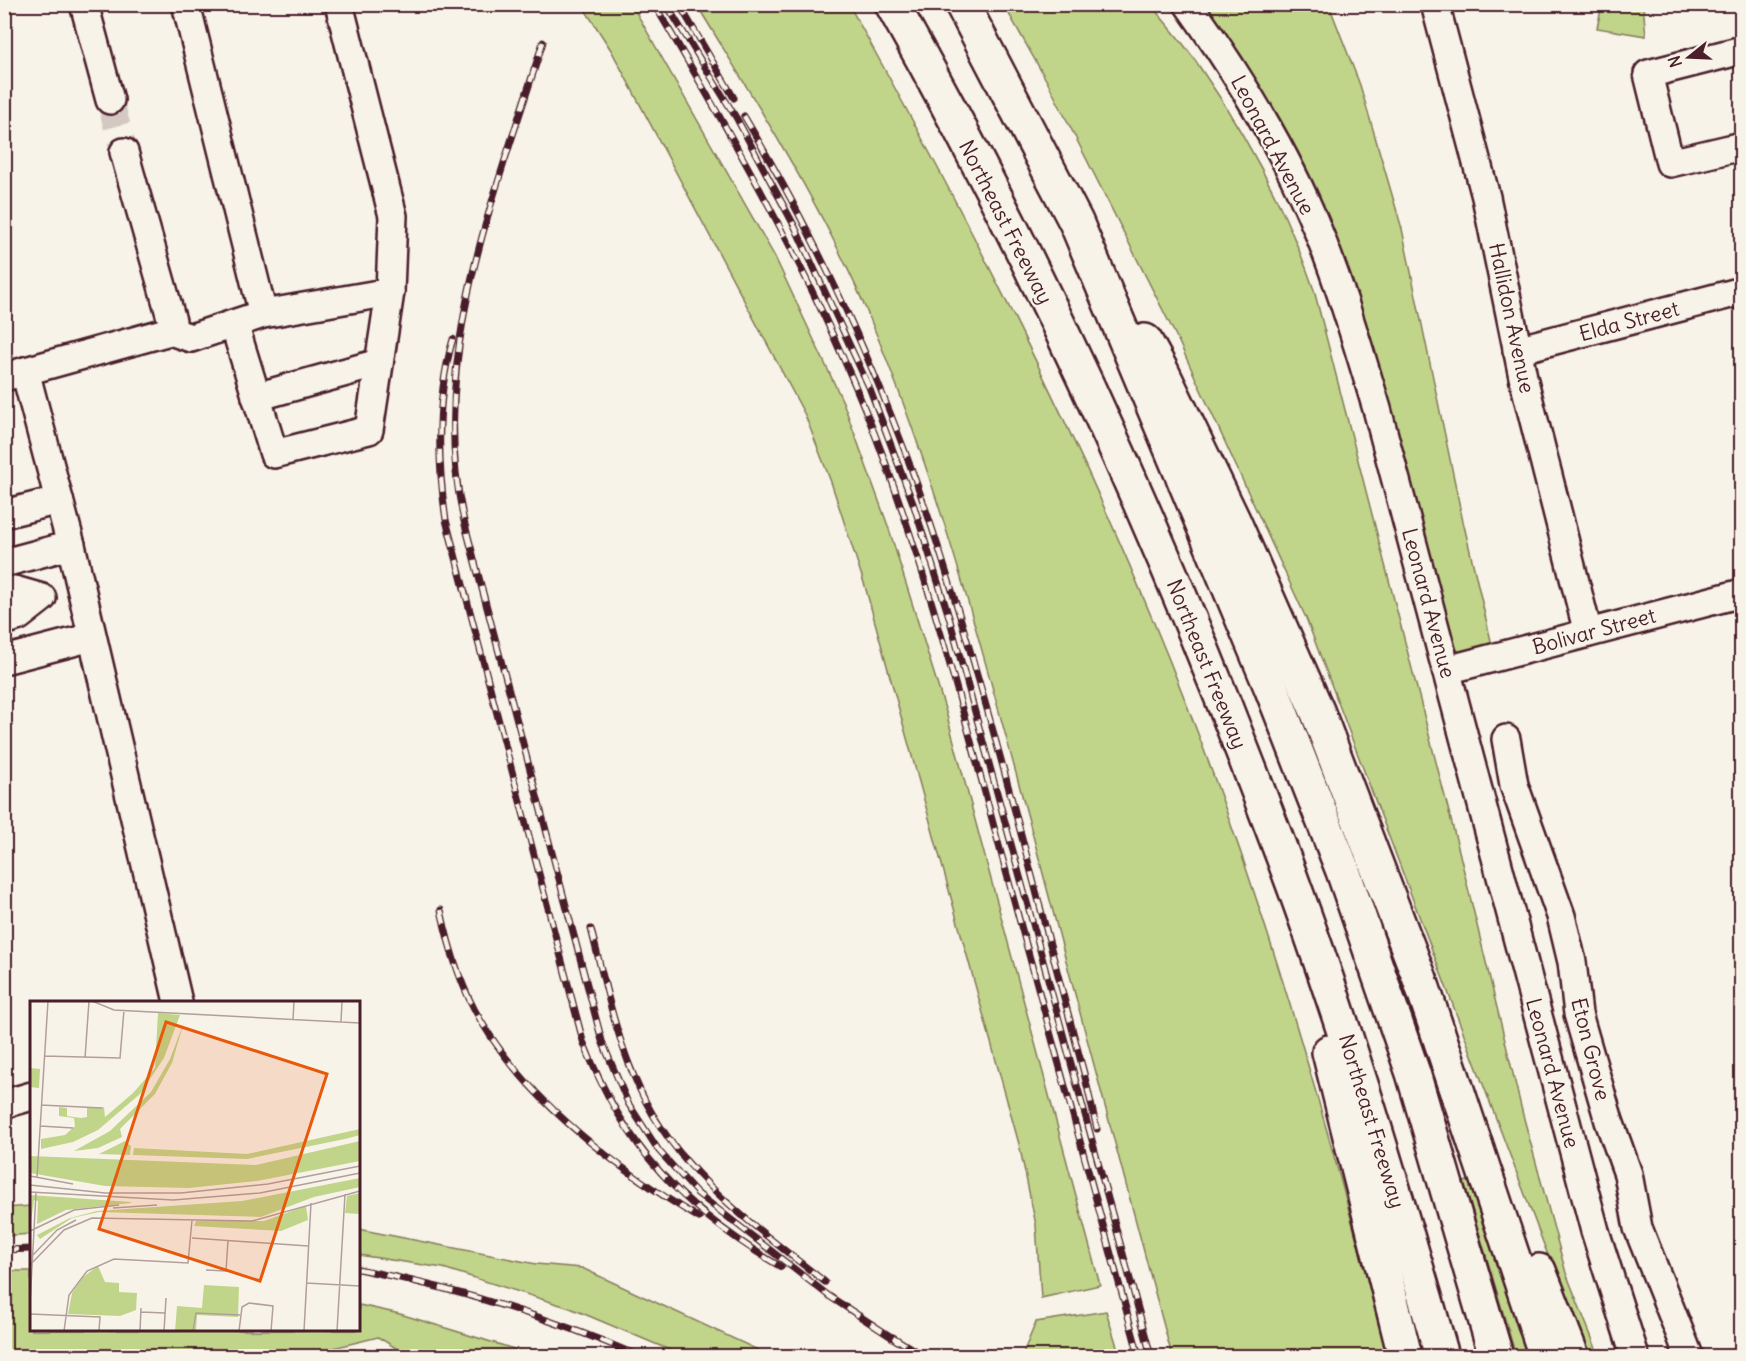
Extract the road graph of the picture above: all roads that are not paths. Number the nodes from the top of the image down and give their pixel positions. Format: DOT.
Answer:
graph roads {
  1 [pos="84,4"];
  2 [pos="186,4"];
  3 [pos="339,4"];
  4 [pos="892,4"];
  5 [pos="962,4"];
  6 [pos="1188,4"];
  7 [pos="1435,4"];
  8 [pos="1742,50"];
  9 [pos="110,100"];
  10 [pos="1742,146"];
  11 [pos="124,152"];
  12 [pos="1076,222"];
  13 [pos="1742,291"];
  14 [pos="390,292"];
  15 [pos="263,314"];
  16 [pos="234,324"];
  17 [pos="170,331"];
  18 [pos="1517,350"];
  19 [pos="379,363"];
  20 [pos="15,374"];
  21 [pos="256,397"];
  22 [pos="59,500"];
  23 [pos="4,514"];
  24 [pos="70,545"];
  25 [pos="4,563"];
  26 [pos="80,587"];
  27 [pos="4,593"];
  28 [pos="1742,593"];
  29 [pos="42,598"];
  30 [pos="4,621"];
  31 [pos="1588,633"];
  32 [pos="92,638"];
  33 [pos="4,660"];
  34 [pos="1447,670"];
  35 [pos="1506,739"];
  36 [pos="1272,826"];
  37 [pos="1420,979"];
  38 [pos="178,1001"];
  39 [pos="30,1097"];
  40 [pos="4,1104"];
  41 [pos="1595,1231"];
  42 [pos="1405,1356"];
  43 [pos="1442,1356"];
  44 [pos="1496,1356"];
  45 [pos="1546,1356"];
  46 [pos="1572,1356"];
  47 [pos="1622,1356"];
  48 [pos="1635,1356"];
  49 [pos="1689,1356"];
  1 -- 9 [label="street"];
  2 -- 15 [label="street"];
  3 -- 14 [label="street"];
  4 -- 36 [label="highway, Northeast Freeway"];
  5 -- 12 [label="highway"];
  6 -- 34 [label="street, Leonard Avenue"];
  7 -- 18 [label="street, Hallidon Avenue"];
  8 -- 10 [label="street"];
  11 -- 17 [label="street"];
  12 -- 37 [label="highway"];
  12 -- 44 [label="highway"];
  13 -- 18 [label="street, Elda Street"];
  14 -- 15 [label="street"];
  14 -- 19 [label="street"];
  15 -- 16 [label="street"];
  16 -- 17 [label="street"];
  16 -- 21 [label="street"];
  17 -- 20 [label="street"];
  18 -- 31 [label="street, Hallidon Avenue"];
  19 -- 21 [label="street"];
  19 -- 21 [label="street"];
  20 -- 22 [label="street"];
  22 -- 23 [label="street"];
  22 -- 24 [label="street"];
  24 -- 25 [label="street"];
  24 -- 26 [label="street"];
  26 -- 29 [label="street"];
  26 -- 32 [label="street"];
  27 -- 29 [label="street"];
  28 -- 31 [label="street, Bolivar Street"];
  29 -- 30 [label="street"];
  31 -- 34 [label="street, Bolivar Street"];
  32 -- 33 [label="street"];
  32 -- 38 [label="street"];
  34 -- 41 [label="street, Leonard Avenue"];
  35 -- 49 [label="street, Eton Grove"];
  36 -- 42 [label="highway"];
  36 -- 43 [label="highway, Northeast Freeway"];
  37 -- 45 [label="highway"];
  37 -- 46 [label="highway"];
  39 -- 40 [label="street"];
  41 -- 47 [label="street, Leonard Avenue"];
  41 -- 48 [label="street, Leonard Avenue"];
}
